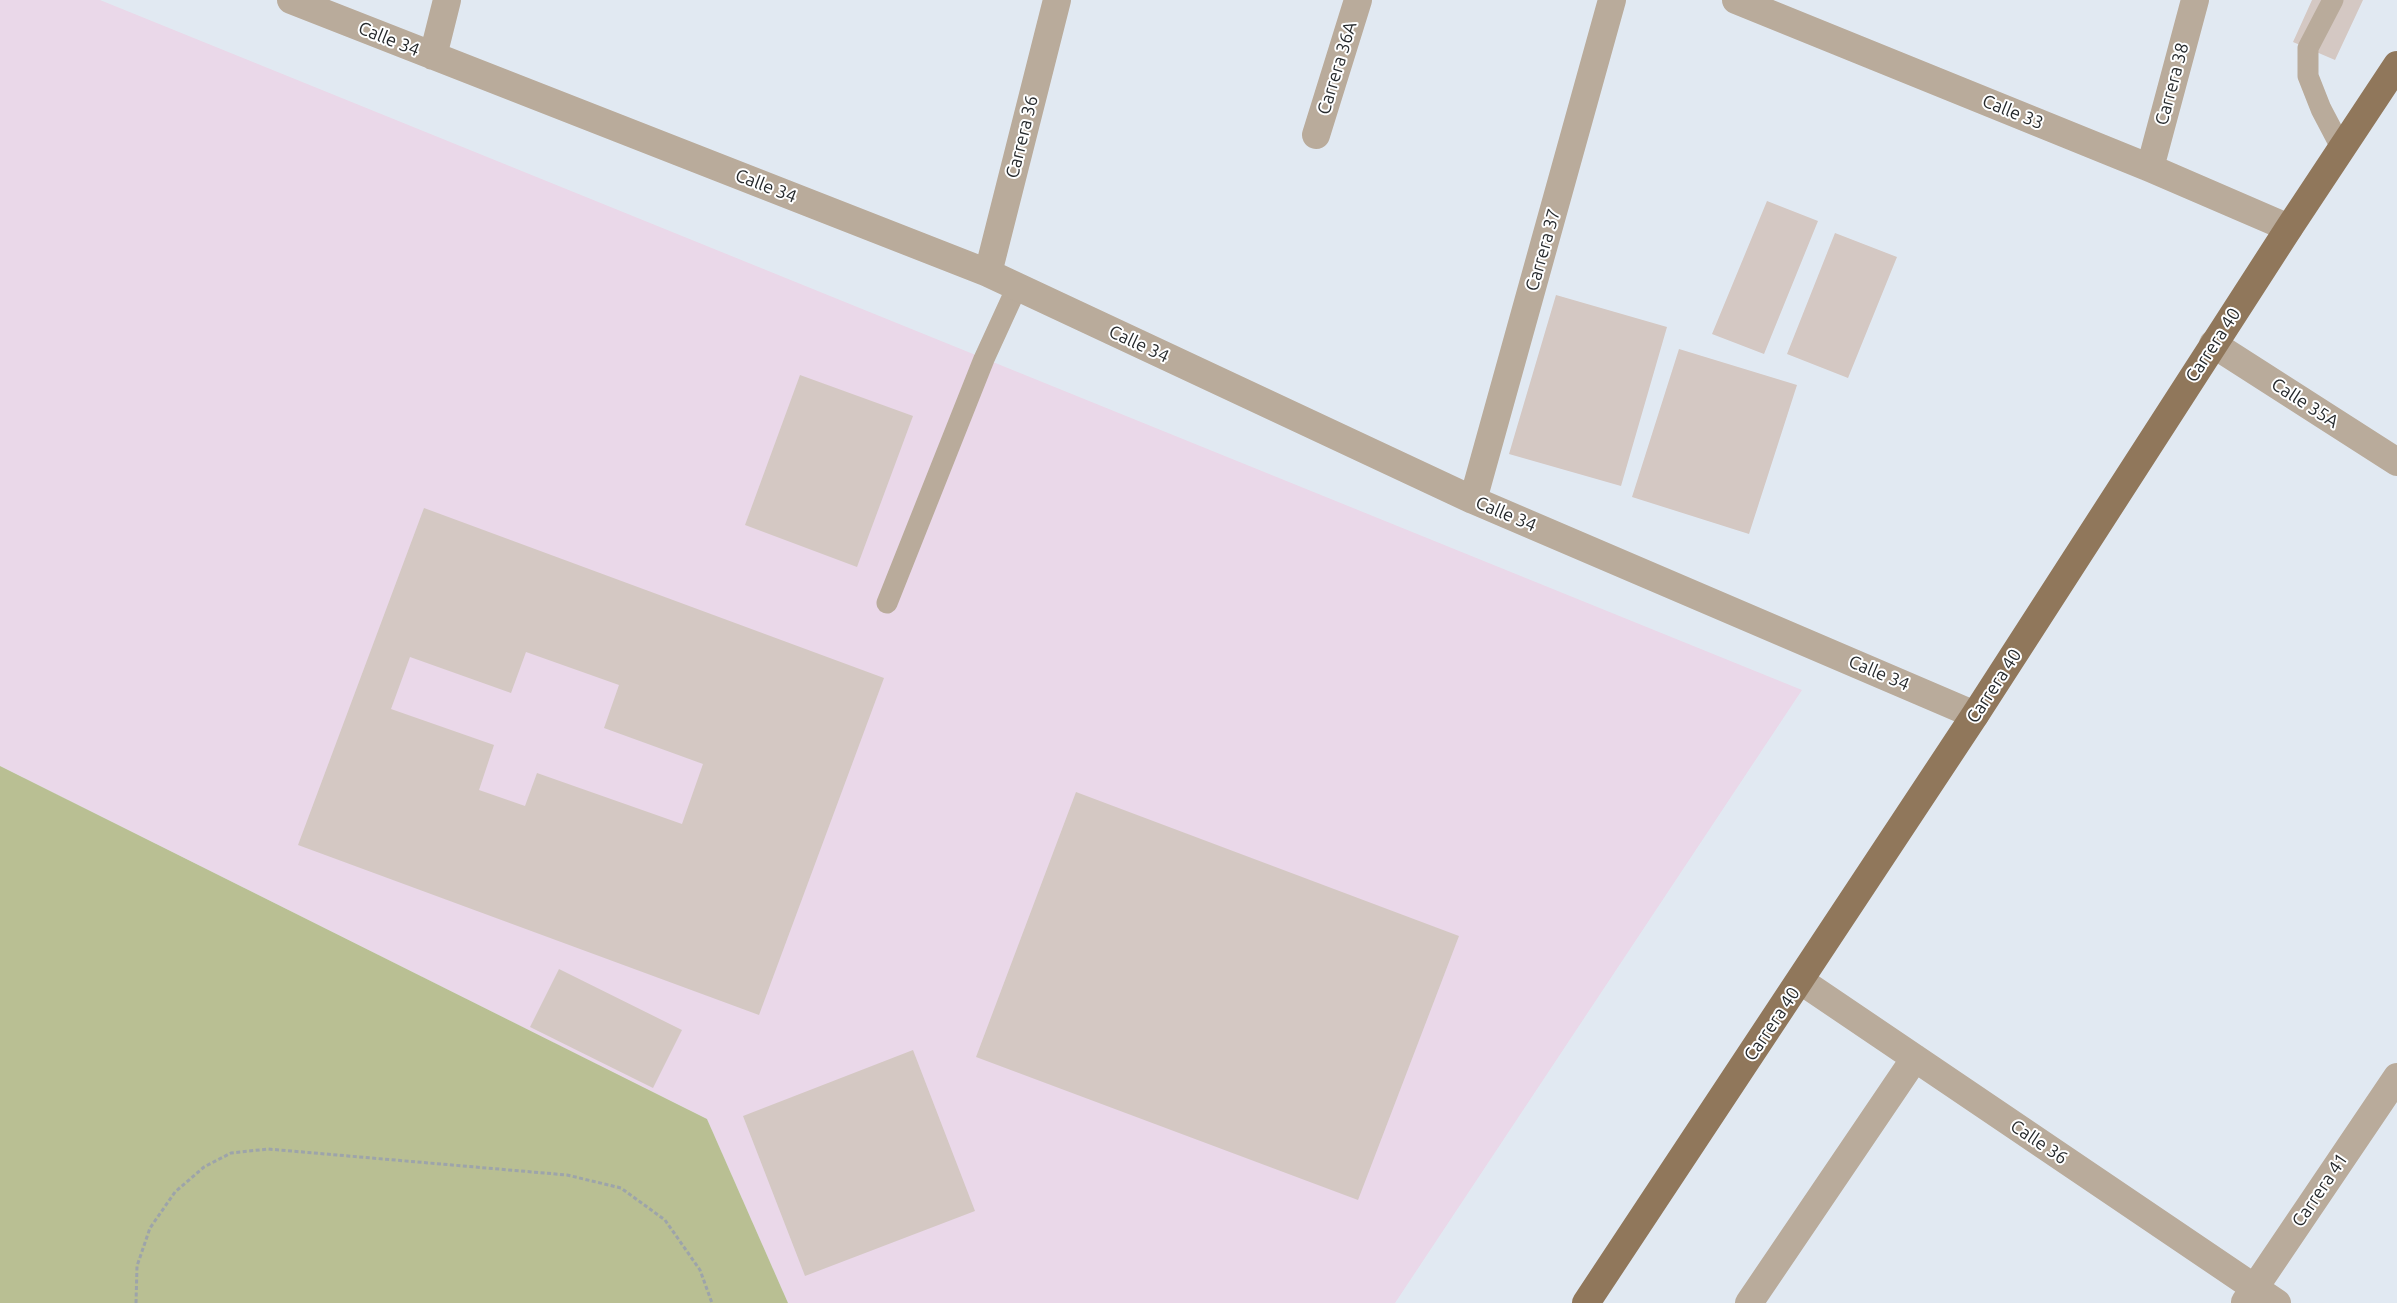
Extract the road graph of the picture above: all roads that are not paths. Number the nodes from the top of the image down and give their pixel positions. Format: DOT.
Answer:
graph roads {
  1 [pos="291,0"];
  2 [pos="447,0"];
  3 [pos="1057,0"];
  4 [pos="1358,0"];
  5 [pos="1612,0"];
  6 [pos="1736,0"];
  7 [pos="2194,0"];
  8 [pos="2333,0"];
  9 [pos="433,56"];
  10 [pos="2397,65"];
  11 [pos="1316,135"];
  12 [pos="2342,149"];
  13 [pos="2150,168"];
  14 [pos="2288,228"];
  15 [pos="988,273"];
  16 [pos="1017,287"];
  17 [pos="2214,344"];
  18 [pos="2397,462"];
  19 [pos="1473,500"];
  20 [pos="887,603"];
  21 [pos="1975,715"];
  22 [pos="1801,981"];
  23 [pos="1914,1058"];
  24 [pos="2397,1077"];
  25 [pos="2249,1295"];
  26 [pos="1586,1303"];
  27 [pos="1749,1303"];
  28 [pos="2278,1303"];
  1 -- 9 [label="street, Calle 34"];
  2 -- 9 [label="street"];
  3 -- 15 [label="street, Carrera 36"];
  4 -- 11 [label="street, Carrera 36A"];
  5 -- 19 [label="street, Carrera 37"];
  6 -- 13 [label="street, Calle 33"];
  7 -- 13 [label="street, Carrera 38"];
  8 -- 12 [label="lane"];
  9 -- 15 [label="street, Calle 34"];
  10 -- 12 [label="main road, Carrera 40"];
  12 -- 14 [label="main road, Carrera 40"];
  13 -- 14 [label="street, Calle 33"];
  14 -- 17 [label="main road, Carrera 40"];
  15 -- 16 [label="street, Calle 34"];
  16 -- 19 [label="street, Calle 34"];
  16 -- 20 [label="lane"];
  17 -- 18 [label="street, Calle 35A"];
  17 -- 21 [label="main road, Carrera 40"];
  19 -- 21 [label="street, Calle 34"];
  21 -- 22 [label="main road, Carrera 40"];
  22 -- 23 [label="street, Calle 36"];
  22 -- 26 [label="main road, Carrera 40"];
  23 -- 25 [label="street, Calle 36"];
  23 -- 27 [label="street"];
  24 -- 25 [label="street, Carrera 41"];
  25 -- 28 [label="street, Calle 36"];
}
